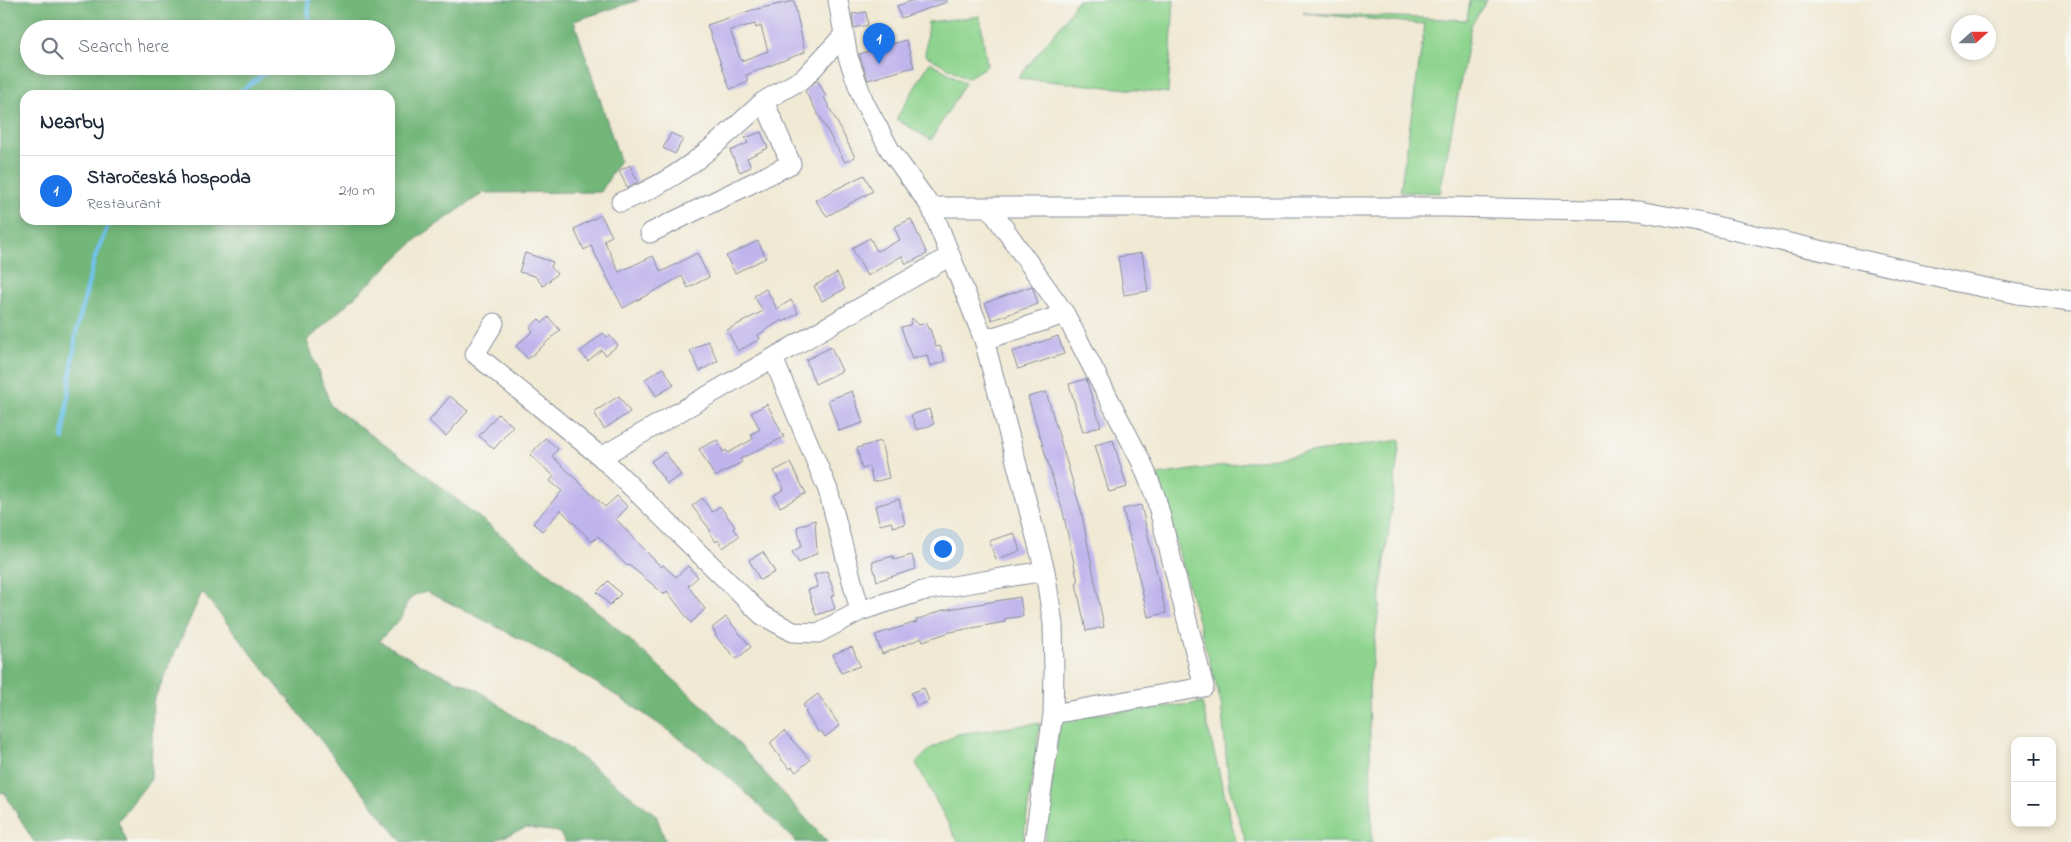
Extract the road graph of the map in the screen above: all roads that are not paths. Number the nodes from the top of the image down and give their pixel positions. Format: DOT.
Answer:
graph roads {
  1 [pos="838,0"];
  2 [pos="843,36"];
  3 [pos="764,101"];
  4 [pos="621,202"];
  5 [pos="931,207"];
  6 [pos="989,207"];
  7 [pos="650,233"];
  8 [pos="950,256"];
  9 [pos="2071,301"];
  10 [pos="1065,314"];
  11 [pos="494,323"];
  12 [pos="984,340"];
  13 [pos="772,358"];
  14 [pos="601,457"];
  15 [pos="1045,571"];
  16 [pos="860,611"];
  17 [pos="1053,714"];
  18 [pos="1034,842"];
  1 -- 2 [label="street"];
  2 -- 3 [label="street"];
  2 -- 5 [label="street"];
  3 -- 4 [label="street"];
  3 -- 7 [label="street"];
  5 -- 6 [label="street"];
  5 -- 8 [label="street"];
  6 -- 9 [label="street"];
  6 -- 10 [label="street"];
  8 -- 12 [label="street"];
  8 -- 13 [label="street"];
  10 -- 12 [label="street"];
  10 -- 17 [label="street"];
  11 -- 14 [label="street"];
  12 -- 15 [label="street"];
  13 -- 14 [label="street"];
  13 -- 16 [label="street"];
  14 -- 16 [label="street"];
  15 -- 16 [label="street"];
  15 -- 17 [label="street"];
  17 -- 18 [label="street"];
}
